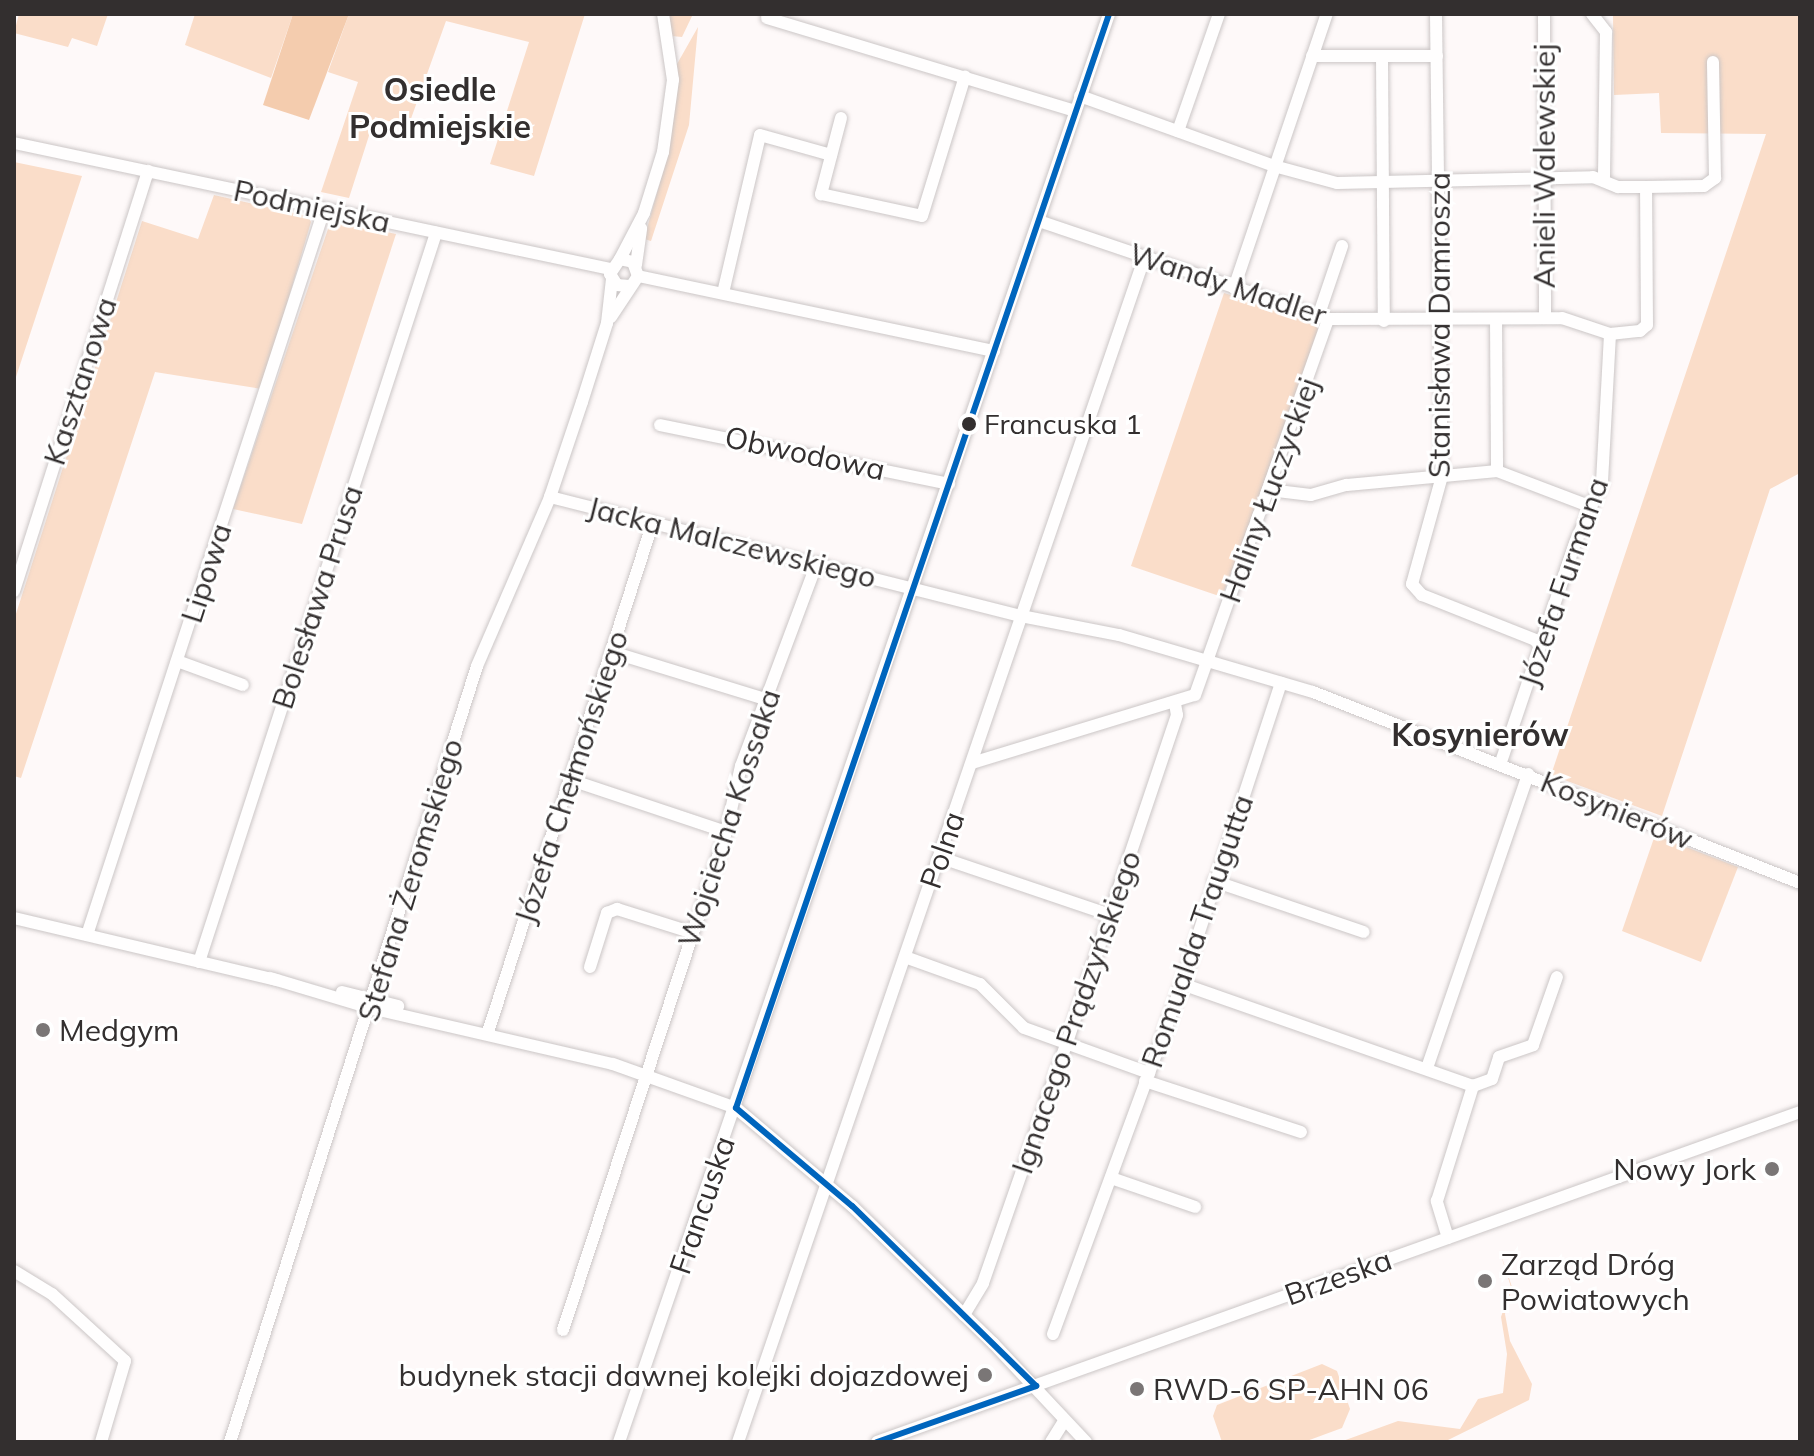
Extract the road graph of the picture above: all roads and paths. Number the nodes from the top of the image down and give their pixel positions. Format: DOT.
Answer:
graph roads {
  1 [pos="663,14"];
  2 [pos="1109,14"];
  3 [pos="1219,14"];
  4 [pos="1327,14"];
  5 [pos="1436,14"];
  6 [pos="1544,14"];
  7 [pos="1592,14"];
  8 [pos="767,18"];
  9 [pos="793,20"];
  10 [pos="1312,56"];
  11 [pos="1437,56"];
  12 [pos="1382,58"];
  13 [pos="1713,62"];
  14 [pos="965,76"];
  15 [pos="1080,96"];
  16 [pos="1075,111"];
  17 [pos="841,118"];
  18 [pos="1178,131"];
  19 [pos="14,143"];
  20 [pos="831,155"];
  21 [pos="1274,166"];
  22 [pos="148,171"];
  23 [pos="1545,177"];
  24 [pos="1438,180"];
  25 [pos="1604,181"];
  26 [pos="1383,182"];
  27 [pos="1646,187"];
  28 [pos="324,210"];
  29 [pos="644,213"];
  30 [pos="1039,221"];
  31 [pos="436,233"];
  32 [pos="1342,246"];
  33 [pos="620,259"];
  34 [pos="1144,259"];
  35 [pos="611,274"];
  36 [pos="634,276"];
  37 [pos="1234,288"];
  38 [pos="723,293"];
  39 [pos="1323,318"];
  40 [pos="1545,318"];
  41 [pos="1496,319"];
  42 [pos="1384,321"];
  43 [pos="1440,321"];
  44 [pos="607,323"];
  45 [pos="1610,334"];
  46 [pos="994,351"];
  47 [pos="660,425"];
  48 [pos="1497,471"];
  49 [pos="1442,476"];
  50 [pos="949,484"];
  51 [pos="1269,490"];
  52 [pos="550,497"];
  53 [pos="1589,506"];
  54 [pos="653,522"];
  55 [pos="817,563"];
  56 [pos="913,587"];
  57 [pos="14,591"];
  58 [pos="1021,616"];
  59 [pos="1541,642"];
  60 [pos="612,652"];
  61 [pos="1207,660"];
  62 [pos="177,661"];
  63 [pos="1281,683"];
  64 [pos="243,685"];
  65 [pos="765,699"];
  66 [pos="1175,704"];
  67 [pos="1501,762"];
  68 [pos="972,763"];
  69 [pos="1528,774"];
  70 [pos="571,780"];
  71 [pos="726,832"];
  72 [pos="939,857"];
  73 [pos="1214,881"];
  74 [pos="1800,883"];
  75 [pos="1110,915"];
  76 [pos="14,918"];
  77 [pos="1364,932"];
  78 [pos="693,933"];
  79 [pos="87,935"];
  80 [pos="905,957"];
  81 [pos="199,962"];
  82 [pos="590,967"];
  83 [pos="1557,977"];
  84 [pos="1182,984"];
  85 [pos="371,1003"];
  86 [pos="488,1032"];
  87 [pos="1067,1042"];
  88 [pos="1427,1068"];
  89 [pos="646,1075"];
  90 [pos="1147,1077"];
  91 [pos="1473,1086"];
  92 [pos="736,1108"];
  93 [pos="1800,1112"];
  94 [pos="1301,1132"];
  95 [pos="1111,1178"];
  96 [pos="827,1184"];
  97 [pos="1195,1207"];
  98 [pos="1448,1238"];
  99 [pos="14,1271"];
  100 [pos="964,1315"];
  101 [pos="563,1330"];
  102 [pos="1053,1334"];
  103 [pos="1036,1386"];
  104 [pos="1064,1421"];
  105 [pos="101,1442"];
  106 [pos="230,1442"];
  107 [pos="619,1442"];
  108 [pos="738,1442"];
  109 [pos="877,1442"];
  110 [pos="1051,1442"];
  111 [pos="1086,1442"];
  1 -- 29 [label="street, Stefana Żeromskiego"];
  2 -- 15 [label="street, Francuska"];
  3 -- 18 [label="street"];
  4 -- 10 [label="street"];
  5 -- 11 [label="street, Stanisława Damrosza"];
  6 -- 23 [label="street, Anieli Walewskiej"];
  7 -- 25 [label="street"];
  8 -- 9 [label="street"];
  9 -- 14 [label="street"];
  10 -- 12 [label="street"];
  10 -- 21 [label="street"];
  11 -- 12 [label="street"];
  11 -- 24 [label="street, Stanisława Damrosza"];
  12 -- 26 [label="street"];
  13 -- 27 [label="street"];
  14 -- 16 [label="street"];
  14 -- 20 [label="street"];
  15 -- 16 [label="street, Francuska"];
  15 -- 18 [label="street"];
  16 -- 30 [label="street, Francuska"];
  17 -- 20 [label="street"];
  18 -- 21 [label="street"];
  19 -- 22 [label="street, Podmiejska"];
  20 -- 38 [label="street"];
  21 -- 26 [label="street"];
  21 -- 37 [label="street"];
  22 -- 28 [label="street, Podmiejska"];
  22 -- 57 [label="street, Kasztanowa"];
  23 -- 24 [label="street"];
  23 -- 25 [label="street"];
  23 -- 40 [label="street, Anieli Walewskiej"];
  24 -- 26 [label="street"];
  24 -- 43 [label="street, Stanisława Damrosza"];
  25 -- 27 [label="street"];
  26 -- 42 [label="street"];
  27 -- 45 [label="street"];
  28 -- 31 [label="street, Podmiejska"];
  28 -- 62 [label="street, Lipowa"];
  29 -- 33 [label="street, Stefana Żeromskiego"];
  29 -- 36 [label="street, Stefana Żeromskiego"];
  30 -- 34 [label="street, Wandy Madler"];
  30 -- 46 [label="street, Francuska"];
  31 -- 35 [label="street, Podmiejska"];
  31 -- 81 [label="street, Bolesława Prusa"];
  32 -- 39 [label="street, Haliny Łuczyckiej"];
  33 -- 35 [label="street, Stefana Żeromskiego"];
  33 -- 36 [label="street"];
  34 -- 37 [label="street, Wandy Madler"];
  34 -- 58 [label="street, Polna"];
  35 -- 36 [label="street, Podmiejska"];
  35 -- 44 [label="street, Stefana Żeromskiego"];
  36 -- 38 [label="street"];
  36 -- 44 [label="street, Stefana Żeromskiego"];
  37 -- 39 [label="street, Wandy Madler"];
  38 -- 46 [label="street"];
  39 -- 42 [label="street, Wandy Madler"];
  39 -- 51 [label="street, Haliny Łuczyckiej"];
  40 -- 41 [label="street, Wandy Madler"];
  40 -- 45 [label="street, Wandy Madler"];
  41 -- 43 [label="street, Wandy Madler"];
  41 -- 48 [label="street"];
  42 -- 43 [label="street, Wandy Madler"];
  43 -- 49 [label="street, Stanisława Damrosza"];
  44 -- 52 [label="street, Stefana Żeromskiego"];
  45 -- 53 [label="street, Józefa Furmana"];
  46 -- 50 [label="street, Francuska"];
  47 -- 50 [label="street, Obwodowa"];
  48 -- 49 [label="street"];
  48 -- 53 [label="street"];
  49 -- 51 [label="street"];
  49 -- 59 [label="street, Stanisława Damrosza"];
  50 -- 56 [label="street, Francuska"];
  51 -- 61 [label="street, Haliny Łuczyckiej"];
  52 -- 54 [label="street, Jacka Malczewskiego"];
  52 -- 85 [label="street, Stefana Żeromskiego"];
  53 -- 59 [label="street, Józefa Furmana"];
  54 -- 55 [label="street, Jacka Malczewskiego"];
  54 -- 60 [label="street, Józefa Chełmońskiego"];
  55 -- 56 [label="street, Jacka Malczewskiego"];
  55 -- 65 [label="street, Wojciecha Kossaka"];
  56 -- 58 [label="street, Kosynierów"];
  56 -- 92 [label="street, Francuska"];
  58 -- 61 [label="street, Kosynierów"];
  58 -- 68 [label="street, Polna"];
  59 -- 67 [label="street, Józefa Furmana"];
  60 -- 65 [label="street"];
  60 -- 70 [label="street, Józefa Chełmońskiego"];
  61 -- 63 [label="street, Kosynierów"];
  61 -- 66 [label="street"];
  62 -- 64 [label="street"];
  62 -- 79 [label="street, Lipowa"];
  63 -- 67 [label="street, Kosynierów"];
  63 -- 73 [label="street, Romualda Traugutta"];
  65 -- 71 [label="street, Wojciecha Kossaka"];
  66 -- 68 [label="street"];
  66 -- 75 [label="street, Ignacego Prądzyńskiego"];
  67 -- 69 [label="street, Kosynierów"];
  68 -- 72 [label="street, Polna"];
  69 -- 74 [label="street, Kosynierów"];
  69 -- 88 [label="street"];
  70 -- 71 [label="street"];
  70 -- 86 [label="street, Józefa Chełmońskiego"];
  71 -- 78 [label="street, Wojciecha Kossaka"];
  72 -- 75 [label="street"];
  72 -- 80 [label="street, Polna"];
  73 -- 77 [label="street"];
  73 -- 84 [label="street, Romualda Traugutta"];
  75 -- 87 [label="street, Ignacego Prądzyńskiego"];
  76 -- 79 [label="street"];
  78 -- 82 [label="street"];
  78 -- 89 [label="street, Wojciecha Kossaka"];
  79 -- 81 [label="street"];
  80 -- 87 [label="street"];
  80 -- 96 [label="street, Polna"];
  81 -- 85 [label="street"];
  83 -- 91 [label="street"];
  84 -- 88 [label="street"];
  84 -- 90 [label="street, Romualda Traugutta"];
  85 -- 86 [label="street"];
  85 -- 106 [label="street, Stefana Żeromskiego"];
  86 -- 89 [label="street"];
  87 -- 90 [label="street"];
  87 -- 100 [label="street, Ignacego Prądzyńskiego"];
  88 -- 91 [label="street"];
  89 -- 92 [label="street"];
  89 -- 101 [label="street, Wojciecha Kossaka"];
  90 -- 94 [label="street"];
  90 -- 95 [label="street, Romualda Traugutta"];
  91 -- 98 [label="street"];
  92 -- 96 [label="street"];
  92 -- 107 [label="street, Francuska"];
  93 -- 98 [label="street, Brzeska"];
  95 -- 97 [label="street"];
  95 -- 102 [label="street, Romualda Traugutta"];
  96 -- 100 [label="street"];
  96 -- 108 [label="street, Polna"];
  98 -- 103 [label="street, Brzeska"];
  99 -- 105 [label="street"];
  100 -- 103 [label="street"];
  103 -- 104 [label="street"];
  103 -- 109 [label="street, Brzeska"];
  104 -- 110 [label="street"];
  104 -- 111 [label="street"];
}
